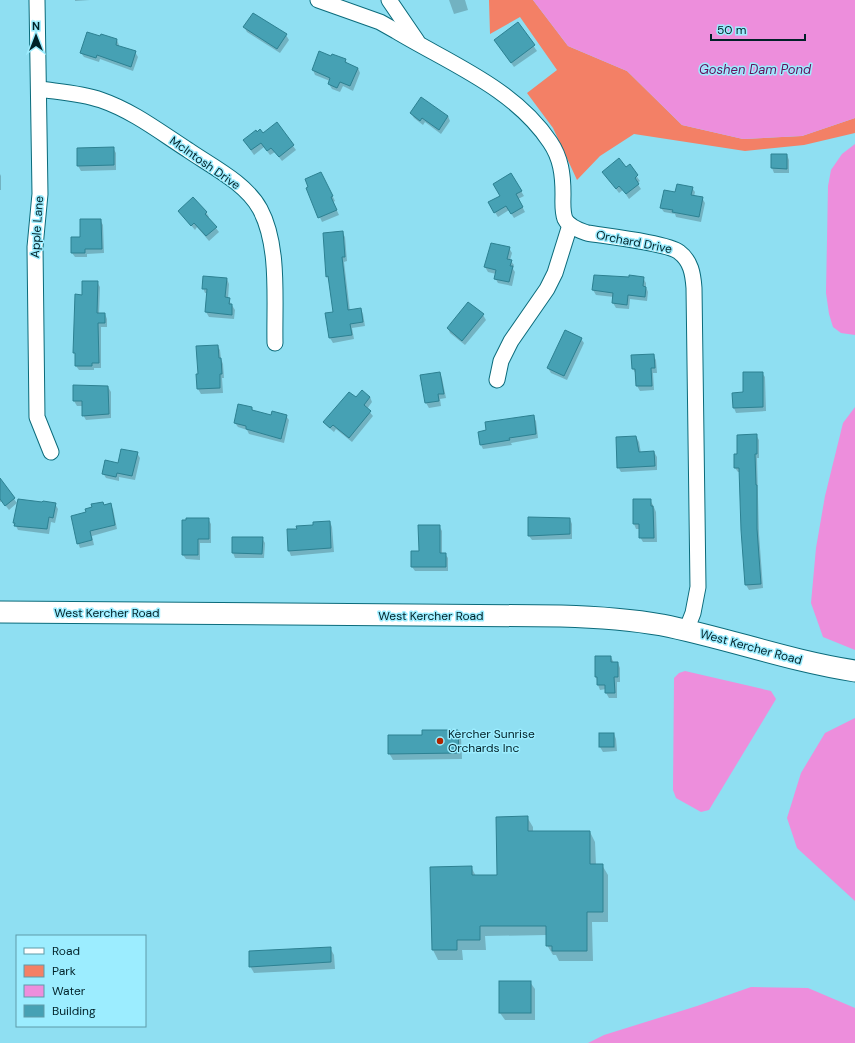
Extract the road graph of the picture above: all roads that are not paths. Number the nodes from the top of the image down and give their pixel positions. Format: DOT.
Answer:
graph roads {
  1 [pos="37,0"];
  2 [pos="318,0"];
  3 [pos="388,0"];
  4 [pos="421,46"];
  5 [pos="39,89"];
  6 [pos="570,225"];
  7 [pos="274,343"];
  8 [pos="497,380"];
  9 [pos="51,452"];
  10 [pos="0,612"];
  11 [pos="686,631"];
  12 [pos="855,671"];
  1 -- 5 [label="street, Apple Lane"];
  2 -- 4 [label="street"];
  3 -- 4 [label="street"];
  4 -- 6 [label="street"];
  5 -- 7 [label="street, McIntosh Drive"];
  5 -- 9 [label="street, Apple Lane"];
  6 -- 8 [label="street"];
  6 -- 11 [label="street, Orchard Drive"];
  10 -- 11 [label="main road, West Kercher Road"];
  11 -- 12 [label="main road, West Kercher Road"];
}
